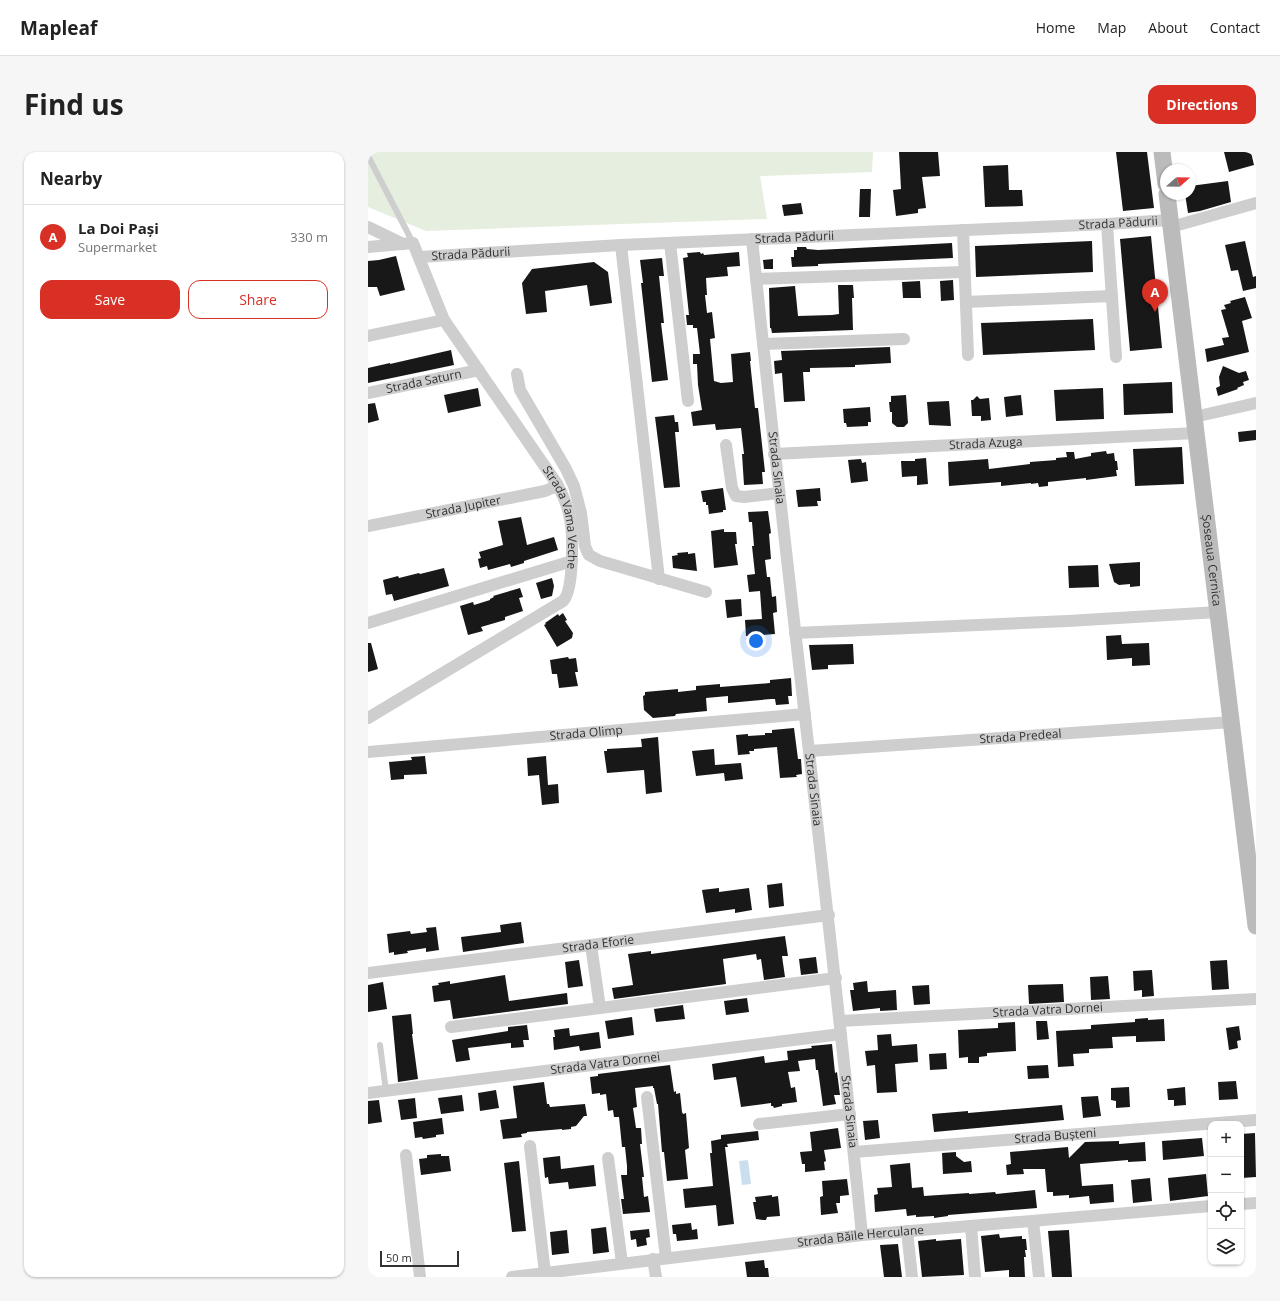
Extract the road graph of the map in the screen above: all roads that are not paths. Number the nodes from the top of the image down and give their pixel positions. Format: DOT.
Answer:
graph roads {
  1 [pos="1162,152"];
  2 [pos="368,156"];
  3 [pos="1164,164"];
  4 [pos="1168,200"];
  5 [pos="1256,203"];
  6 [pos="1171,223"];
  7 [pos="1107,224"];
  8 [pos="368,227"];
  9 [pos="963,230"];
  10 [pos="752,239"];
  11 [pos="408,243"];
  12 [pos="670,243"];
  13 [pos="621,245"];
  14 [pos="368,247"];
  15 [pos="419,257"];
  16 [pos="964,272"];
  17 [pos="756,279"];
  18 [pos="1112,296"];
  19 [pos="966,302"];
  20 [pos="444,320"];
  21 [pos="368,336"];
  22 [pos="904,339"];
  23 [pos="762,344"];
  24 [pos="968,355"];
  25 [pos="1116,357"];
  26 [pos="479,370"];
  27 [pos="517,374"];
  28 [pos="368,393"];
  29 [pos="688,401"];
  30 [pos="1256,403"];
  31 [pos="1195,425"];
  32 [pos="726,445"];
  33 [pos="774,454"];
  34 [pos="557,484"];
  35 [pos="779,493"];
  36 [pos="368,526"];
  37 [pos="572,560"];
  38 [pos="660,579"];
  39 [pos="706,592"];
  40 [pos="1218,612"];
  41 [pos="368,623"];
  42 [pos="795,633"];
  43 [pos="805,714"];
  44 [pos="368,718"];
  45 [pos="1232,722"];
  46 [pos="368,752"];
  47 [pos="810,752"];
  48 [pos="1252,857"];
  49 [pos="829,915"];
  50 [pos="1256,926"];
  51 [pos="591,945"];
  52 [pos="368,974"];
  53 [pos="836,978"];
  54 [pos="1256,999"];
  55 [pos="600,1008"];
  56 [pos="840,1021"];
  57 [pos="451,1027"];
  58 [pos="842,1034"];
  59 [pos="380,1044"];
  60 [pos="386,1091"];
  61 [pos="368,1093"];
  62 [pos="647,1096"];
  63 [pos="850,1114"];
  64 [pos="1256,1120"];
  65 [pos="758,1124"];
  66 [pos="530,1146"];
  67 [pos="854,1152"];
  68 [pos="406,1155"];
  69 [pos="608,1158"];
  70 [pos="1256,1203"];
  71 [pos="1244,1204"];
  72 [pos="1208,1206"];
  73 [pos="1033,1221"];
  74 [pos="971,1226"];
  75 [pos="908,1231"];
  76 [pos="862,1235"];
  77 [pos="666,1258"];
  78 [pos="653,1259"];
  79 [pos="622,1263"];
  80 [pos="545,1273"];
  81 [pos="420,1277"];
  82 [pos="512,1277"];
  83 [pos="656,1277"];
  84 [pos="912,1277"];
  85 [pos="976,1277"];
  86 [pos="1038,1277"];
  1 -- 3 [label="street"];
  2 -- 11 [label="lane"];
  4 -- 6 [label="street, Șoseaua Cernica"];
  5 -- 6 [label="street, Strada Pădurii"];
  6 -- 7 [label="street, Strada Pădurii"];
  6 -- 31 [label="street, Șoseaua Cernica"];
  7 -- 9 [label="street, Strada Pădurii"];
  7 -- 18 [label="street"];
  8 -- 11 [label="street"];
  9 -- 10 [label="street, Strada Pădurii"];
  9 -- 16 [label="street"];
  10 -- 12 [label="street, Strada Pădurii"];
  10 -- 17 [label="street, Strada Sinaia"];
  11 -- 14 [label="street"];
  11 -- 15 [label="street, Strada Vama Veche"];
  12 -- 13 [label="street, Strada Pădurii"];
  12 -- 29 [label="street"];
  13 -- 15 [label="street, Strada Pădurii"];
  13 -- 38 [label="street"];
  15 -- 20 [label="street, Strada Vama Veche"];
  16 -- 17 [label="street"];
  16 -- 19 [label="street"];
  17 -- 23 [label="street, Strada Sinaia"];
  18 -- 19 [label="street"];
  18 -- 25 [label="street"];
  19 -- 24 [label="street"];
  20 -- 21 [label="street"];
  20 -- 26 [label="street, Strada Vama Veche"];
  22 -- 23 [label="street"];
  23 -- 33 [label="street, Strada Sinaia"];
  26 -- 28 [label="street, Strada Saturn"];
  26 -- 34 [label="street, Strada Vama Veche"];
  27 -- 38 [label="street"];
  30 -- 31 [label="street, Strada Azuga"];
  31 -- 33 [label="street, Strada Azuga"];
  31 -- 40 [label="street, Șoseaua Cernica"];
  32 -- 35 [label="street"];
  33 -- 35 [label="street, Strada Sinaia"];
  34 -- 36 [label="street, Strada Jupiter"];
  34 -- 37 [label="street, Strada Vama Veche"];
  35 -- 42 [label="street, Strada Sinaia"];
  37 -- 41 [label="street"];
  37 -- 44 [label="street, Strada Vama Veche"];
  38 -- 39 [label="street"];
  40 -- 42 [label="street"];
  40 -- 45 [label="street, Șoseaua Cernica"];
  42 -- 43 [label="street, Strada Sinaia"];
  43 -- 46 [label="street, Strada Olimp"];
  43 -- 47 [label="street, Strada Sinaia"];
  45 -- 47 [label="street, Strada Predeal"];
  45 -- 48 [label="street, Șoseaua Cernica"];
  47 -- 49 [label="street, Strada Sinaia"];
  48 -- 50 [label="street, Șoseaua Cernica"];
  49 -- 51 [label="street, Strada Eforie"];
  49 -- 53 [label="street, Strada Sinaia"];
  51 -- 52 [label="street, Strada Eforie"];
  51 -- 55 [label="street"];
  53 -- 55 [label="street"];
  53 -- 56 [label="street, Strada Sinaia"];
  54 -- 56 [label="street, Strada Vatra Dornei"];
  55 -- 57 [label="street"];
  56 -- 58 [label="street, Strada Sinaia"];
  58 -- 60 [label="street, Strada Vatra Dornei"];
  58 -- 63 [label="street, Strada Sinaia"];
  59 -- 60 [label="lane"];
  60 -- 61 [label="street, Strada Vatra Dornei"];
  62 -- 77 [label="street"];
  63 -- 65 [label="street"];
  63 -- 67 [label="street, Strada Sinaia"];
  64 -- 67 [label="street, Strada Bușteni"];
  66 -- 80 [label="street"];
  67 -- 76 [label="street, Strada Sinaia"];
  68 -- 81 [label="street"];
  69 -- 79 [label="street"];
  70 -- 71 [label="street"];
  72 -- 73 [label="street, Strada Băile Herculane"];
  73 -- 74 [label="street, Strada Băile Herculane"];
  73 -- 86 [label="street"];
  74 -- 75 [label="street, Strada Băile Herculane"];
  74 -- 85 [label="street"];
  75 -- 76 [label="street, Strada Băile Herculane"];
  75 -- 84 [label="street"];
  76 -- 77 [label="street, Strada Băile Herculane"];
  77 -- 78 [label="street, Strada Băile Herculane"];
  78 -- 79 [label="street, Strada Băile Herculane"];
  78 -- 83 [label="street"];
  79 -- 80 [label="street, Strada Băile Herculane"];
  80 -- 82 [label="street, Strada Băile Herculane"];
}
